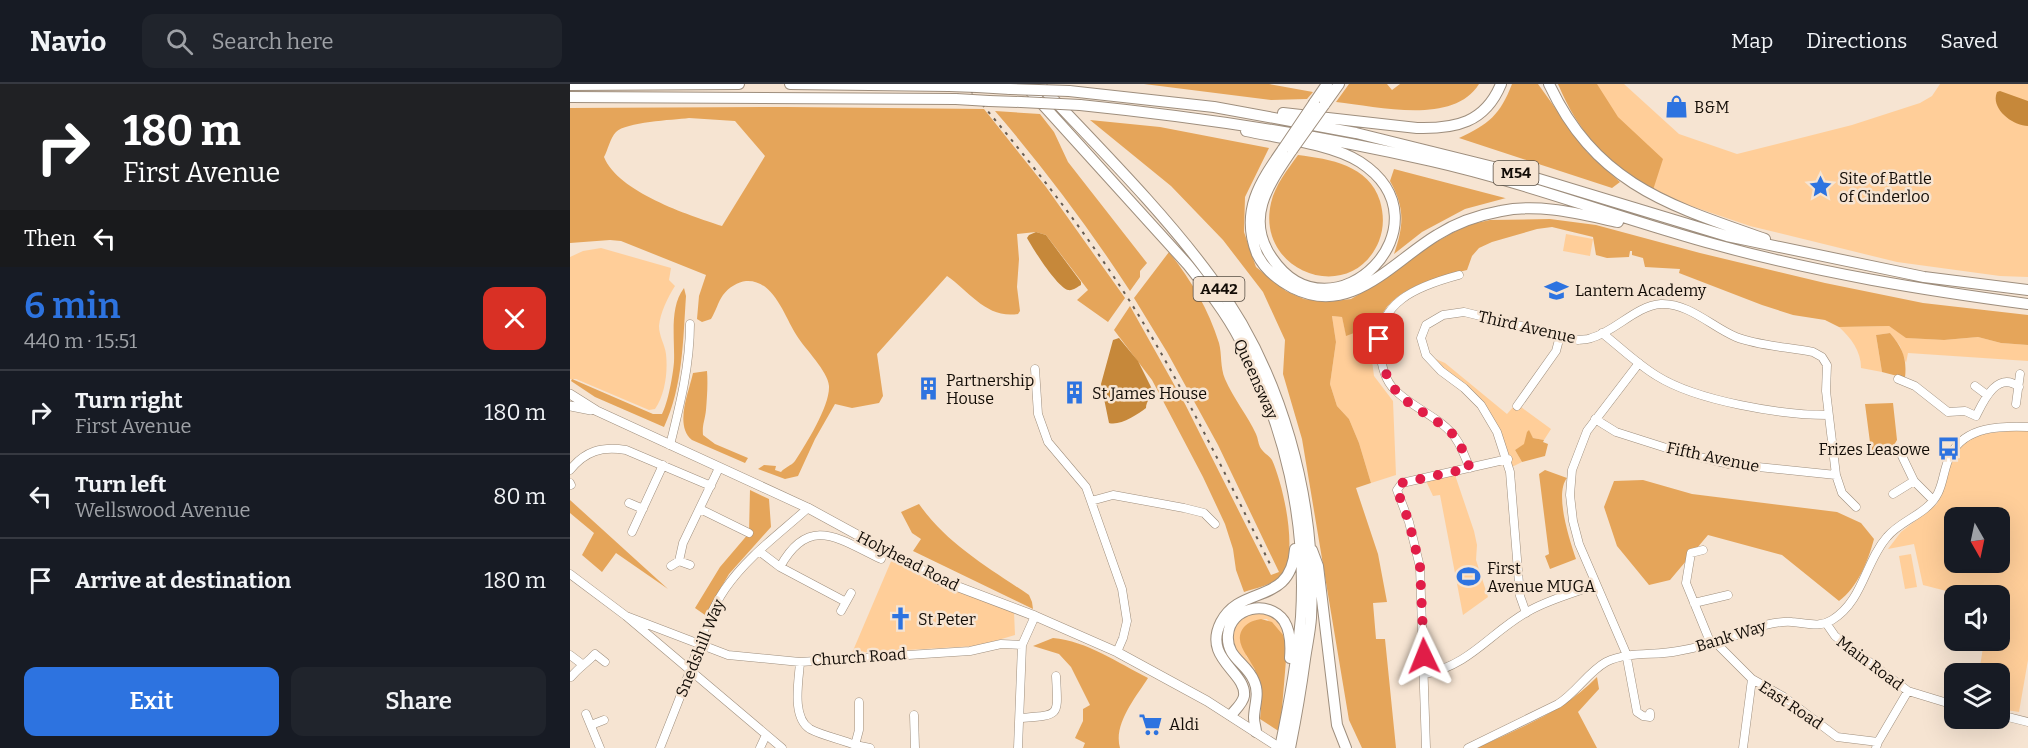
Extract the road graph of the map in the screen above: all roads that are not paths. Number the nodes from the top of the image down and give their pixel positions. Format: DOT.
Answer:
graph roads {
  1 [pos="739,84"];
  2 [pos="790,84"];
  3 [pos="1024,84"];
  4 [pos="1039,84"];
  5 [pos="1327,84"];
  6 [pos="1339,84"];
  7 [pos="1501,84"];
  8 [pos="1549,84"];
  9 [pos="570,85"];
  10 [pos="570,96"];
  11 [pos="1319,104"];
  12 [pos="1214,107"];
  13 [pos="1178,115"];
  14 [pos="1287,149"];
  15 [pos="1657,228"];
  16 [pos="1813,255"];
  17 [pos="1459,275"];
  18 [pos="2028,290"];
  19 [pos="2028,304"];
  20 [pos="690,324"];
  21 [pos="1602,333"];
  22 [pos="1560,336"];
  23 [pos="1639,363"];
  24 [pos="1035,369"];
  25 [pos="2020,374"];
  26 [pos="1898,379"];
  27 [pos="1976,386"];
  28 [pos="2019,387"];
  29 [pos="570,394"];
  30 [pos="1987,395"];
  31 [pos="2016,404"];
  32 [pos="570,406"];
  33 [pos="1517,406"];
  34 [pos="597,411"];
  35 [pos="1828,415"];
  36 [pos="1976,417"];
  37 [pos="1595,419"];
  38 [pos="2028,427"];
  39 [pos="1981,430"];
  40 [pos="670,445"];
  41 [pos="1902,456"];
  42 [pos="1508,459"];
  43 [pos="663,465"];
  44 [pos="719,468"];
  45 [pos="1470,468"];
  46 [pos="570,470"];
  47 [pos="1836,475"];
  48 [pos="1292,480"];
  49 [pos="1914,481"];
  50 [pos="711,486"];
  51 [pos="1893,494"];
  52 [pos="1933,500"];
  53 [pos="1091,501"];
  54 [pos="629,503"];
  55 [pos="1856,507"];
  56 [pos="808,508"];
  57 [pos="643,509"];
  58 [pos="700,509"];
  59 [pos="1215,524"];
  60 [pos="632,532"];
  61 [pos="749,533"];
  62 [pos="1309,544"];
  63 [pos="1703,550"];
  64 [pos="759,551"];
  65 [pos="881,559"];
  66 [pos="679,561"];
  67 [pos="690,565"];
  68 [pos="671,566"];
  69 [pos="780,567"];
  70 [pos="570,574"];
  71 [pos="1596,584"];
  72 [pos="851,592"];
  73 [pos="1728,595"];
  74 [pos="846,602"];
  75 [pos="1694,603"];
  76 [pos="841,611"];
  77 [pos="1526,613"];
  78 [pos="626,616"];
  79 [pos="1035,616"];
  80 [pos="1826,623"];
  81 [pos="1714,643"];
  82 [pos="698,645"];
  83 [pos="1022,645"];
  84 [pos="1117,652"];
  85 [pos="570,655"];
  86 [pos="1627,656"];
  87 [pos="605,662"];
  88 [pos="800,662"];
  89 [pos="582,664"];
  90 [pos="690,670"];
  91 [pos="1425,674"];
  92 [pos="1056,676"];
  93 [pos="571,677"];
  94 [pos="1752,679"];
  95 [pos="1908,691"];
  96 [pos="859,702"];
  97 [pos="1944,702"];
  98 [pos="1288,706"];
  99 [pos="1650,713"];
  100 [pos="586,714"];
  101 [pos="914,715"];
  102 [pos="1231,715"];
  103 [pos="1020,718"];
  104 [pos="2010,718"];
  105 [pos="604,720"];
  106 [pos="2028,722"];
  107 [pos="591,725"];
  108 [pos="1256,732"];
  109 [pos="766,735"];
  110 [pos="855,744"];
  111 [pos="1877,745"];
  112 [pos="1278,746"];
  113 [pos="600,748"];
  114 [pos="660,748"];
  115 [pos="760,748"];
  116 [pos="782,748"];
  117 [pos="870,748"];
  118 [pos="915,748"];
  119 [pos="1018,748"];
  120 [pos="1290,748"];
  121 [pos="1346,748"];
  122 [pos="1426,748"];
  123 [pos="1468,748"];
  124 [pos="1743,748"];
  1 -- 9 [label="highway"];
  2 -- 12 [label="highway, M54, bridge"];
  3 -- 48 [label="highway, Queensway / A442"];
  4 -- 62 [label="highway, Queensway / A442"];
  5 -- 11 [label="highway, M54"];
  6 -- 11 [label="highway, M54"];
  7 -- 12 [label="highway, M54"];
  8 -- 16 [label="highway, M54"];
  10 -- 13 [label="highway, M54, bridge"];
  11 -- 14 [label="highway, M54, bridge"];
  12 -- 16 [label="highway, M54"];
  13 -- 14 [label="highway, M54"];
  13 -- 15 [label="highway, M54"];
  14 -- 15 [label="highway, M54"];
  15 -- 19 [label="highway, M54"];
  16 -- 18 [label="highway, M54"];
  17 -- 45 [label="street"];
  20 -- 40 [label="street"];
  21 -- 22 [label="street, Third Avenue"];
  21 -- 23 [label="street"];
  21 -- 35 [label="street"];
  22 -- 33 [label="street"];
  22 -- 42 [label="street, Third Avenue"];
  23 -- 35 [label="street"];
  23 -- 37 [label="street"];
  24 -- 53 [label="street"];
  25 -- 28 [label="street"];
  26 -- 36 [label="street"];
  27 -- 30 [label="street"];
  28 -- 30 [label="street"];
  28 -- 31 [label="street"];
  29 -- 34 [label="main road, Holyhead Road"];
  30 -- 36 [label="street"];
  32 -- 34 [label="main road, Holyhead Road"];
  34 -- 40 [label="main road, Holyhead Road"];
  35 -- 47 [label="street"];
  36 -- 39 [label="street"];
  37 -- 47 [label="street, Fifth Avenue"];
  37 -- 71 [label="street"];
  38 -- 39 [label="street"];
  39 -- 52 [label="street"];
  40 -- 44 [label="main road, Holyhead Road"];
  41 -- 49 [label="street"];
  42 -- 45 [label="street"];
  42 -- 77 [label="street, Third Avenue"];
  43 -- 46 [label="street"];
  43 -- 50 [label="street"];
  43 -- 57 [label="street"];
  44 -- 50 [label="street"];
  44 -- 56 [label="main road, Holyhead Road"];
  45 -- 91 [label="street"];
  47 -- 55 [label="street"];
  48 -- 98 [label="highway, Queensway / A442"];
  48 -- 102 [label="highway, A442"];
  49 -- 51 [label="street"];
  49 -- 52 [label="street"];
  50 -- 58 [label="street"];
  52 -- 80 [label="street"];
  53 -- 59 [label="street"];
  53 -- 84 [label="street"];
  54 -- 57 [label="street"];
  56 -- 64 [label="street, Snedshill Way"];
  56 -- 79 [label="main road, Holyhead Road"];
  57 -- 60 [label="street"];
  58 -- 61 [label="street"];
  58 -- 66 [label="street"];
  62 -- 120 [label="highway, Queensway / A442"];
  62 -- 121 [label="highway, A442"];
  63 -- 75 [label="street, East Road"];
  64 -- 69 [label="street"];
  64 -- 82 [label="street, Snedshill Way"];
  65 -- 69 [label="street"];
  66 -- 67 [label="street"];
  66 -- 68 [label="street"];
  69 -- 74 [label="street"];
  70 -- 78 [label="street"];
  71 -- 77 [label="street"];
  71 -- 86 [label="street"];
  72 -- 74 [label="street"];
  73 -- 75 [label="street"];
  74 -- 76 [label="street"];
  75 -- 81 [label="street, East Road"];
  77 -- 91 [label="street"];
  78 -- 82 [label="street, Church Road"];
  78 -- 90 [label="street"];
  79 -- 83 [label="street"];
  79 -- 84 [label="main road, Holyhead Road"];
  80 -- 81 [label="street, Bank Way"];
  80 -- 95 [label="street, Main Road"];
  81 -- 86 [label="street, Bank Way"];
  81 -- 94 [label="street, East Road"];
  82 -- 88 [label="street, Church Road"];
  82 -- 90 [label="street, Snedshill Way"];
  83 -- 88 [label="street, Church Road"];
  83 -- 103 [label="street"];
  84 -- 102 [label="main road, Holyhead Road"];
  85 -- 89 [label="street"];
  86 -- 99 [label="street"];
  86 -- 123 [label="street, Bank Way"];
  87 -- 89 [label="street"];
  88 -- 110 [label="street"];
  89 -- 93 [label="street"];
  90 -- 109 [label="street"];
  90 -- 114 [label="street, Snedshill Way"];
  91 -- 122 [label="street"];
  92 -- 103 [label="street"];
  94 -- 111 [label="street, East Road"];
  94 -- 124 [label="street"];
  95 -- 97 [label="street, Main Road"];
  95 -- 111 [label="street"];
  96 -- 110 [label="street"];
  98 -- 108 [label="highway, A442"];
  98 -- 112 [label="highway, Queensway / A442"];
  100 -- 107 [label="street"];
  101 -- 118 [label="street"];
  102 -- 108 [label="main road, Holyhead Road"];
  103 -- 119 [label="street"];
  104 -- 106 [label="street"];
  105 -- 107 [label="street"];
  107 -- 113 [label="street"];
  108 -- 112 [label="main road, Holyhead Road"];
  109 -- 115 [label="street"];
  109 -- 116 [label="street"];
  110 -- 117 [label="street"];
}
